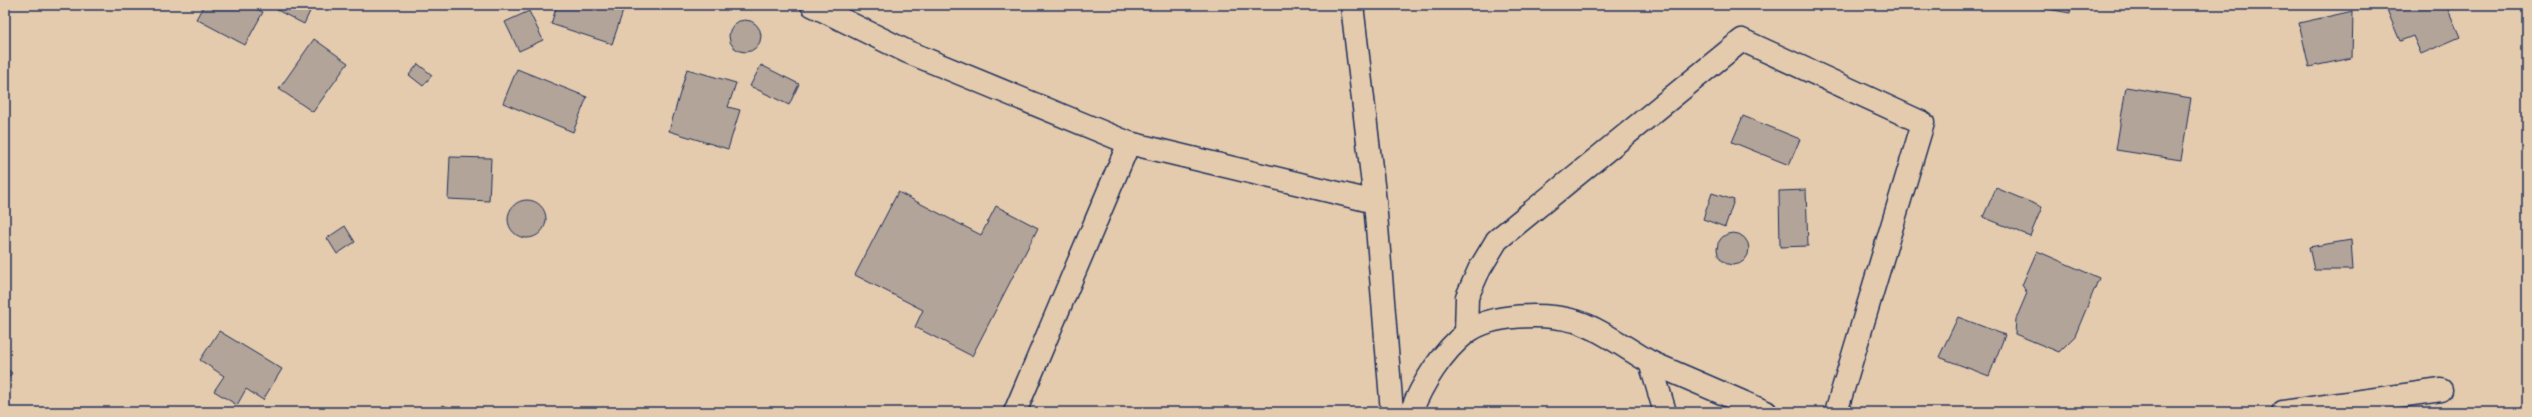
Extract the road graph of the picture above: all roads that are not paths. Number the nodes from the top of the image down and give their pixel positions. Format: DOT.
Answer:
graph roads {
  1 [pos="812,5"];
  2 [pos="1352,5"];
  3 [pos="1130,143"];
  4 [pos="1374,202"];
  5 [pos="1466,332"];
  6 [pos="1650,362"];
  7 [pos="2441,390"];
  8 [pos="1015,412"];
  9 [pos="1392,412"];
  10 [pos="1411,412"];
  11 [pos="1665,412"];
  12 [pos="1766,412"];
  13 [pos="1836,412"];
  14 [pos="2284,412"];
  1 -- 3 [label="street"];
  2 -- 4 [label="street"];
  3 -- 4 [label="street"];
  3 -- 8 [label="street"];
  4 -- 9 [label="street"];
  5 -- 6 [label="street"];
  5 -- 10 [label="street"];
  5 -- 13 [label="street"];
  6 -- 11 [label="street"];
  6 -- 12 [label="street"];
  7 -- 14 [label="street"];
}
